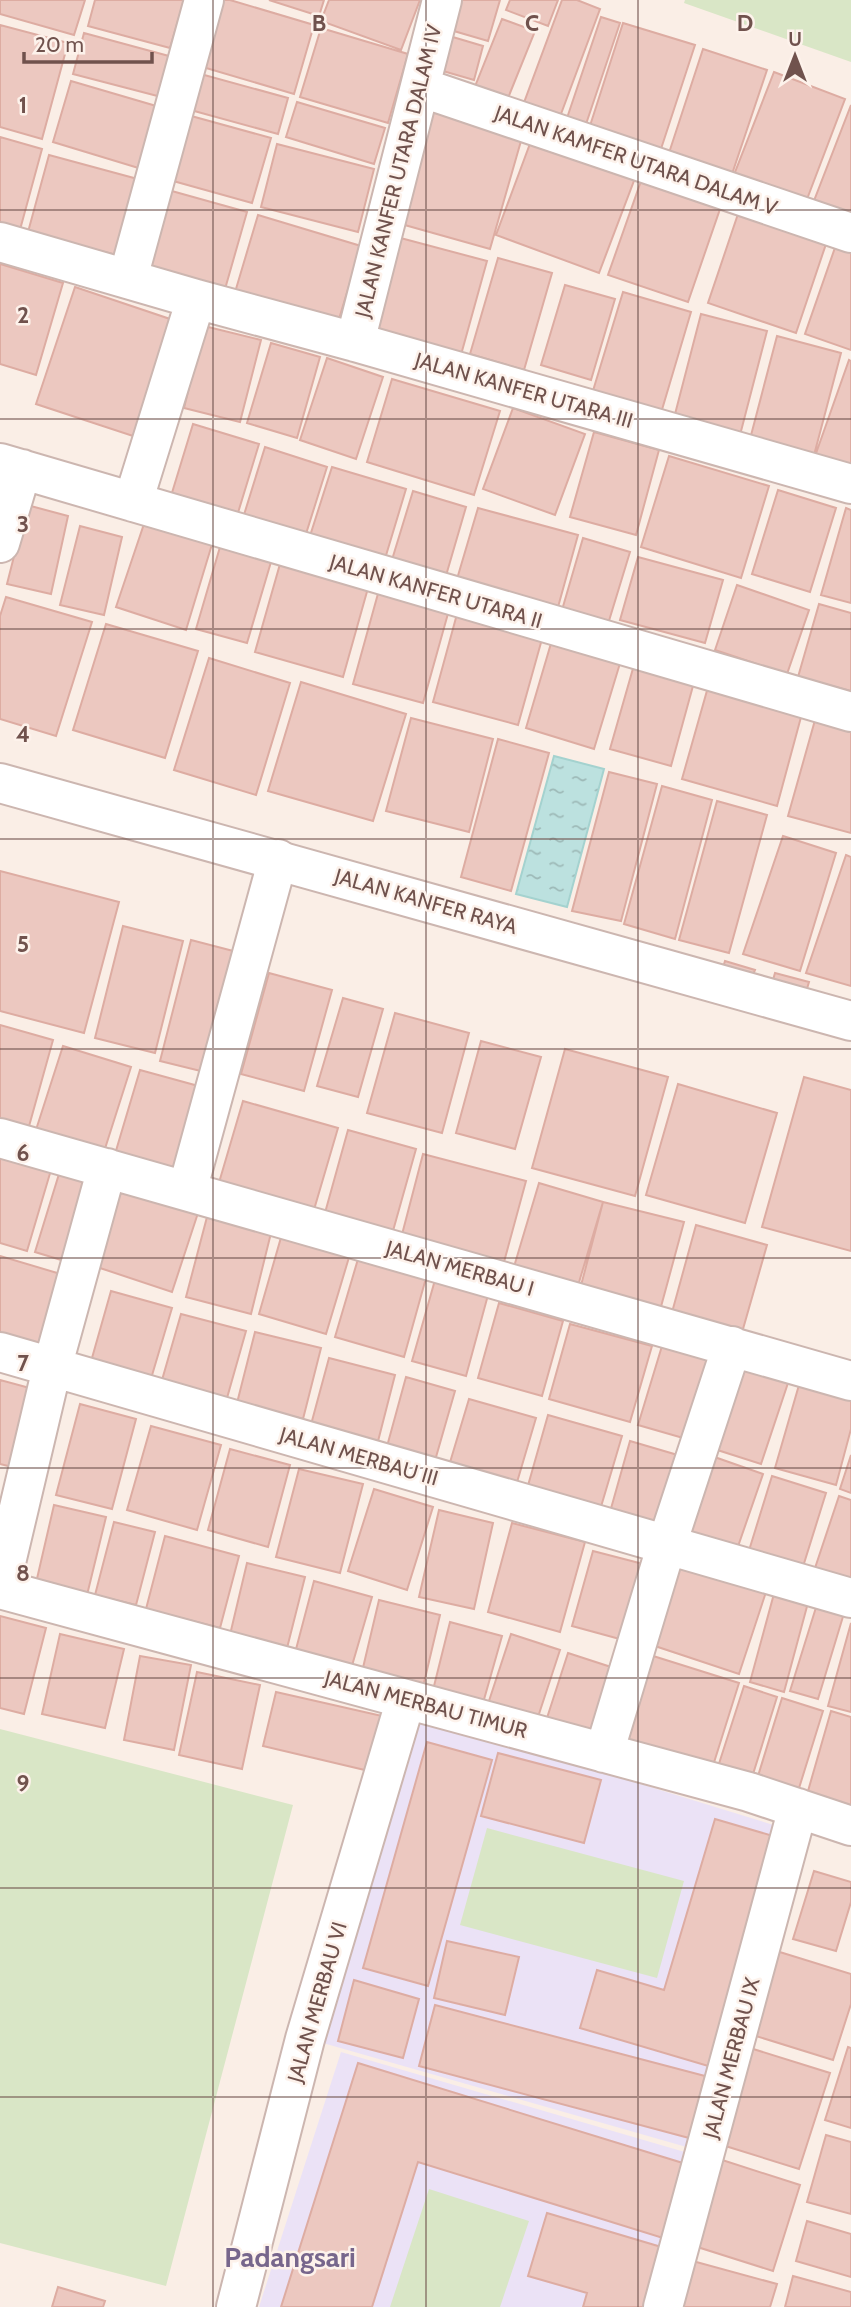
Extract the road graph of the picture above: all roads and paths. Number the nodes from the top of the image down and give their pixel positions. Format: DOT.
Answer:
graph roads {
  1 [pos="204,0"];
  2 [pos="442,0"];
  3 [pos="421,87"];
  4 [pos="851,233"];
  5 [pos="0,242"];
  6 [pos="128,278"];
  7 [pos="196,299"];
  8 [pos="355,342"];
  9 [pos="11,466"];
  10 [pos="851,484"];
  11 [pos="133,502"];
  12 [pos="0,543"];
  13 [pos="851,712"];
  14 [pos="0,783"];
  15 [pos="278,859"];
  16 [pos="851,1021"];
  17 [pos="0,1138"];
  18 [pos="107,1168"];
  19 [pos="187,1191"];
  20 [pos="732,1346"];
  21 [pos="0,1352"];
  22 [pos="52,1367"];
  23 [pos="851,1381"];
  24 [pos="667,1545"];
  25 [pos="0,1589"];
  26 [pos="851,1598"];
  27 [pos="406,1699"];
  28 [pos="604,1753"];
  29 [pos="798,1808"];
  30 [pos="851,1826"];
  31 [pos="236,2307"];
  32 [pos="663,2307"];
  1 -- 6 [label="street"];
  2 -- 3 [label="street, JALAN KANFER UTARA DALAM IV"];
  3 -- 4 [label="street, JALAN KAMFER UTARA DALAM V"];
  3 -- 8 [label="street, JALAN KANFER UTARA DALAM IV"];
  5 -- 6 [label="street, JALAN KANFER UTARA III"];
  6 -- 7 [label="street, JALAN KANFER UTARA III"];
  7 -- 8 [label="street, JALAN KANFER UTARA III"];
  7 -- 11 [label="street"];
  8 -- 10 [label="street, JALAN KANFER UTARA III"];
  9 -- 11 [label="street, JALAN KANFER UTARA II"];
  9 -- 12 [label="street, JALAN KANFER UTARA II"];
  11 -- 13 [label="street, JALAN KANFER UTARA II"];
  14 -- 15 [label="street, JALAN KANFER RAYA"];
  15 -- 16 [label="street, JALAN KANFER RAYA"];
  15 -- 19 [label="street"];
  17 -- 18 [label="street, JALAN MERBAU I"];
  18 -- 19 [label="street, JALAN MERBAU I"];
  18 -- 22 [label="street"];
  19 -- 20 [label="street, JALAN MERBAU I"];
  20 -- 23 [label="street, JALAN MERBAU I"];
  20 -- 24 [label="street"];
  21 -- 22 [label="street, JALAN MERBAU III"];
  22 -- 24 [label="street, JALAN MERBAU III"];
  22 -- 25 [label="street"];
  24 -- 26 [label="street, JALAN MERBAU III"];
  24 -- 28 [label="street"];
  25 -- 27 [label="street, JALAN MERBAU TIMUR"];
  27 -- 28 [label="street, JALAN MERBAU TIMUR"];
  27 -- 31 [label="street, JALAN MERBAU VI"];
  28 -- 29 [label="street, JALAN MERBAU TIMUR"];
  29 -- 30 [label="street, JALAN MERBAU TIMUR"];
  29 -- 32 [label="street, JALAN MERBAU IX"];
}
